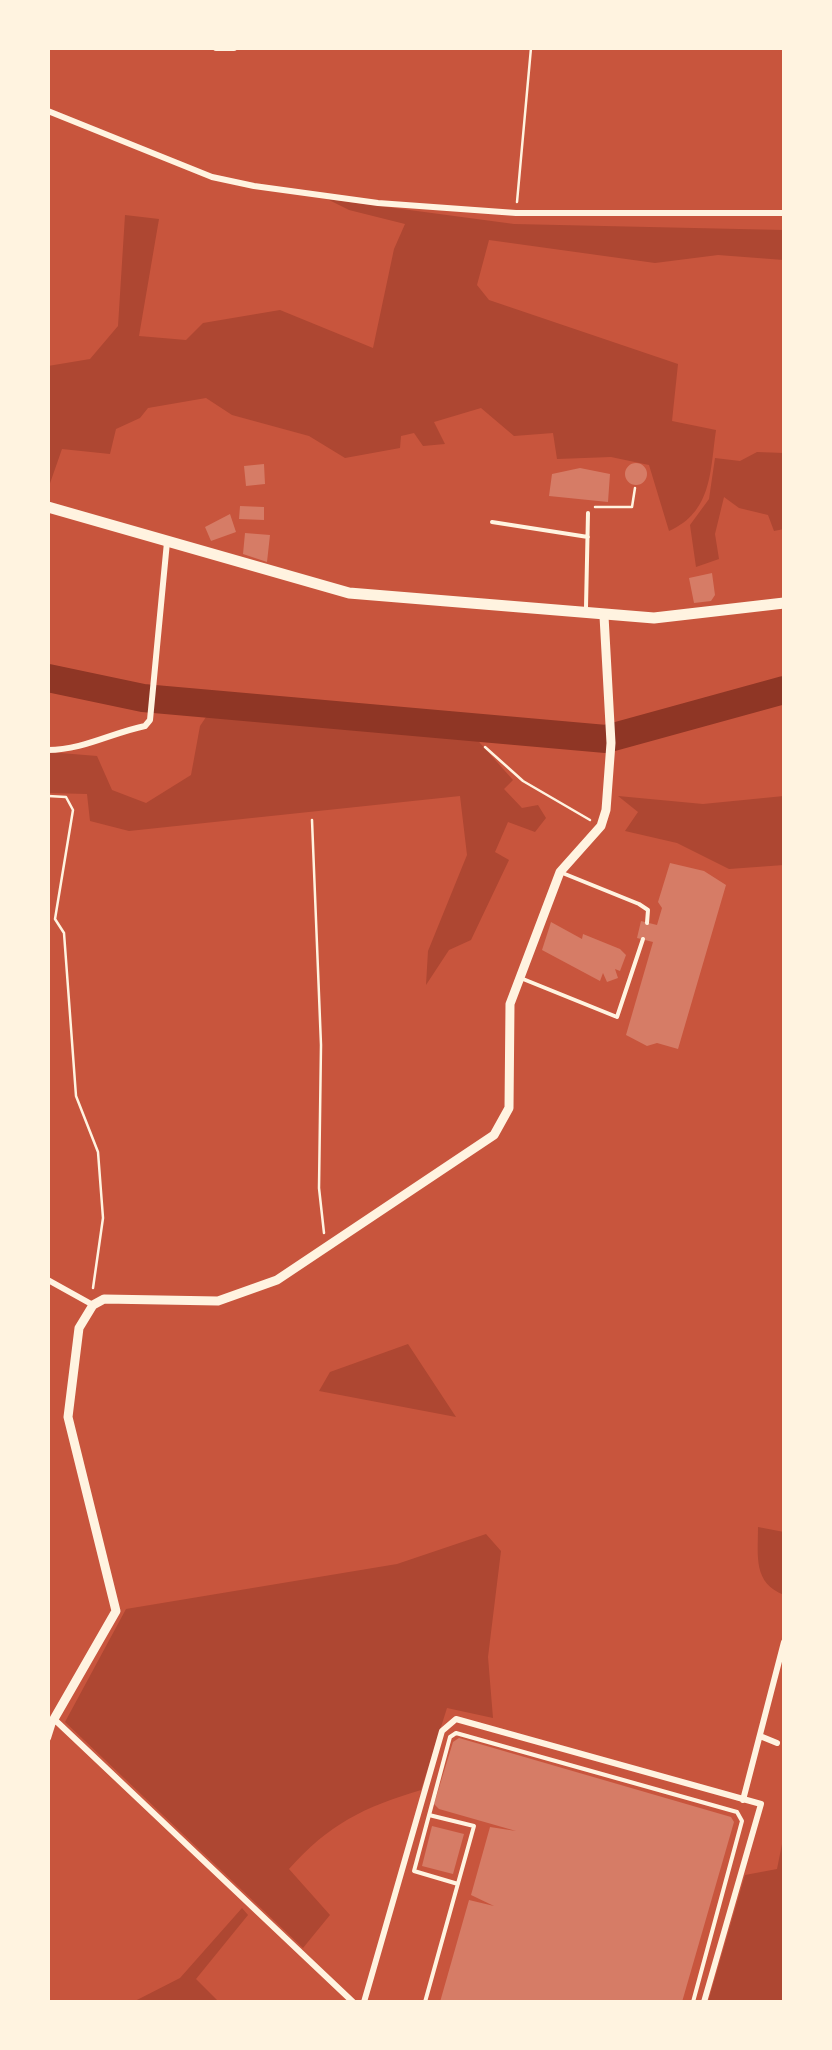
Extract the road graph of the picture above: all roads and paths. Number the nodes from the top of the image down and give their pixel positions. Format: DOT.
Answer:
graph roads {
  1 [pos="216,48"];
  2 [pos="234,48"];
  3 [pos="532,48"];
  4 [pos="48,112"];
  5 [pos="516,213"];
  6 [pos="784,213"];
  7 [pos="634,488"];
  8 [pos="48,507"];
  9 [pos="588,510"];
  10 [pos="492,522"];
  11 [pos="588,537"];
  12 [pos="166,542"];
  13 [pos="784,603"];
  14 [pos="586,606"];
  15 [pos="604,616"];
  16 [pos="485,747"];
  17 [pos="48,750"];
  18 [pos="48,796"];
  19 [pos="312,820"];
  20 [pos="601,826"];
  21 [pos="560,872"];
  22 [pos="647,922"];
  23 [pos="643,939"];
  24 [pos="519,978"];
  25 [pos="326,1250"];
  26 [pos="48,1280"];
  27 [pos="92,1305"];
  28 [pos="784,1642"];
  29 [pos="54,1719"];
  30 [pos="760,1736"];
  31 [pos="48,1738"];
  32 [pos="777,1743"];
  33 [pos="743,1800"];
  34 [pos="429,1815"];
  35 [pos="458,1884"];
  36 [pos="353,2002"];
  37 [pos="364,2002"];
  38 [pos="426,2002"];
  39 [pos="693,2002"];
  40 [pos="704,2002"];
  1 -- 2 [label="street"];
  3 -- 5 [label="path"];
  4 -- 5 [label="street"];
  5 -- 6 [label="street"];
  7 -- 9 [label="path"];
  8 -- 12 [label="main road"];
  9 -- 11 [label="lane"];
  10 -- 11 [label="lane"];
  11 -- 14 [label="lane"];
  12 -- 15 [label="main road"];
  12 -- 17 [label="street"];
  13 -- 15 [label="main road"];
  15 -- 20 [label="street"];
  16 -- 20 [label="path"];
  18 -- 27 [label="path"];
  19 -- 25 [label="path"];
  20 -- 21 [label="street"];
  21 -- 22 [label="lane"];
  21 -- 24 [label="street"];
  23 -- 24 [label="lane"];
  24 -- 25 [label="street"];
  25 -- 27 [label="street"];
  26 -- 27 [label="street"];
  27 -- 29 [label="street"];
  28 -- 30 [label="street"];
  29 -- 31 [label="street"];
  29 -- 36 [label="street"];
  30 -- 32 [label="street"];
  30 -- 33 [label="street"];
  33 -- 37 [label="street"];
  33 -- 40 [label="street"];
  34 -- 35 [label="lane"];
  34 -- 35 [label="lane"];
  34 -- 39 [label="lane"];
  35 -- 38 [label="lane"];
}
